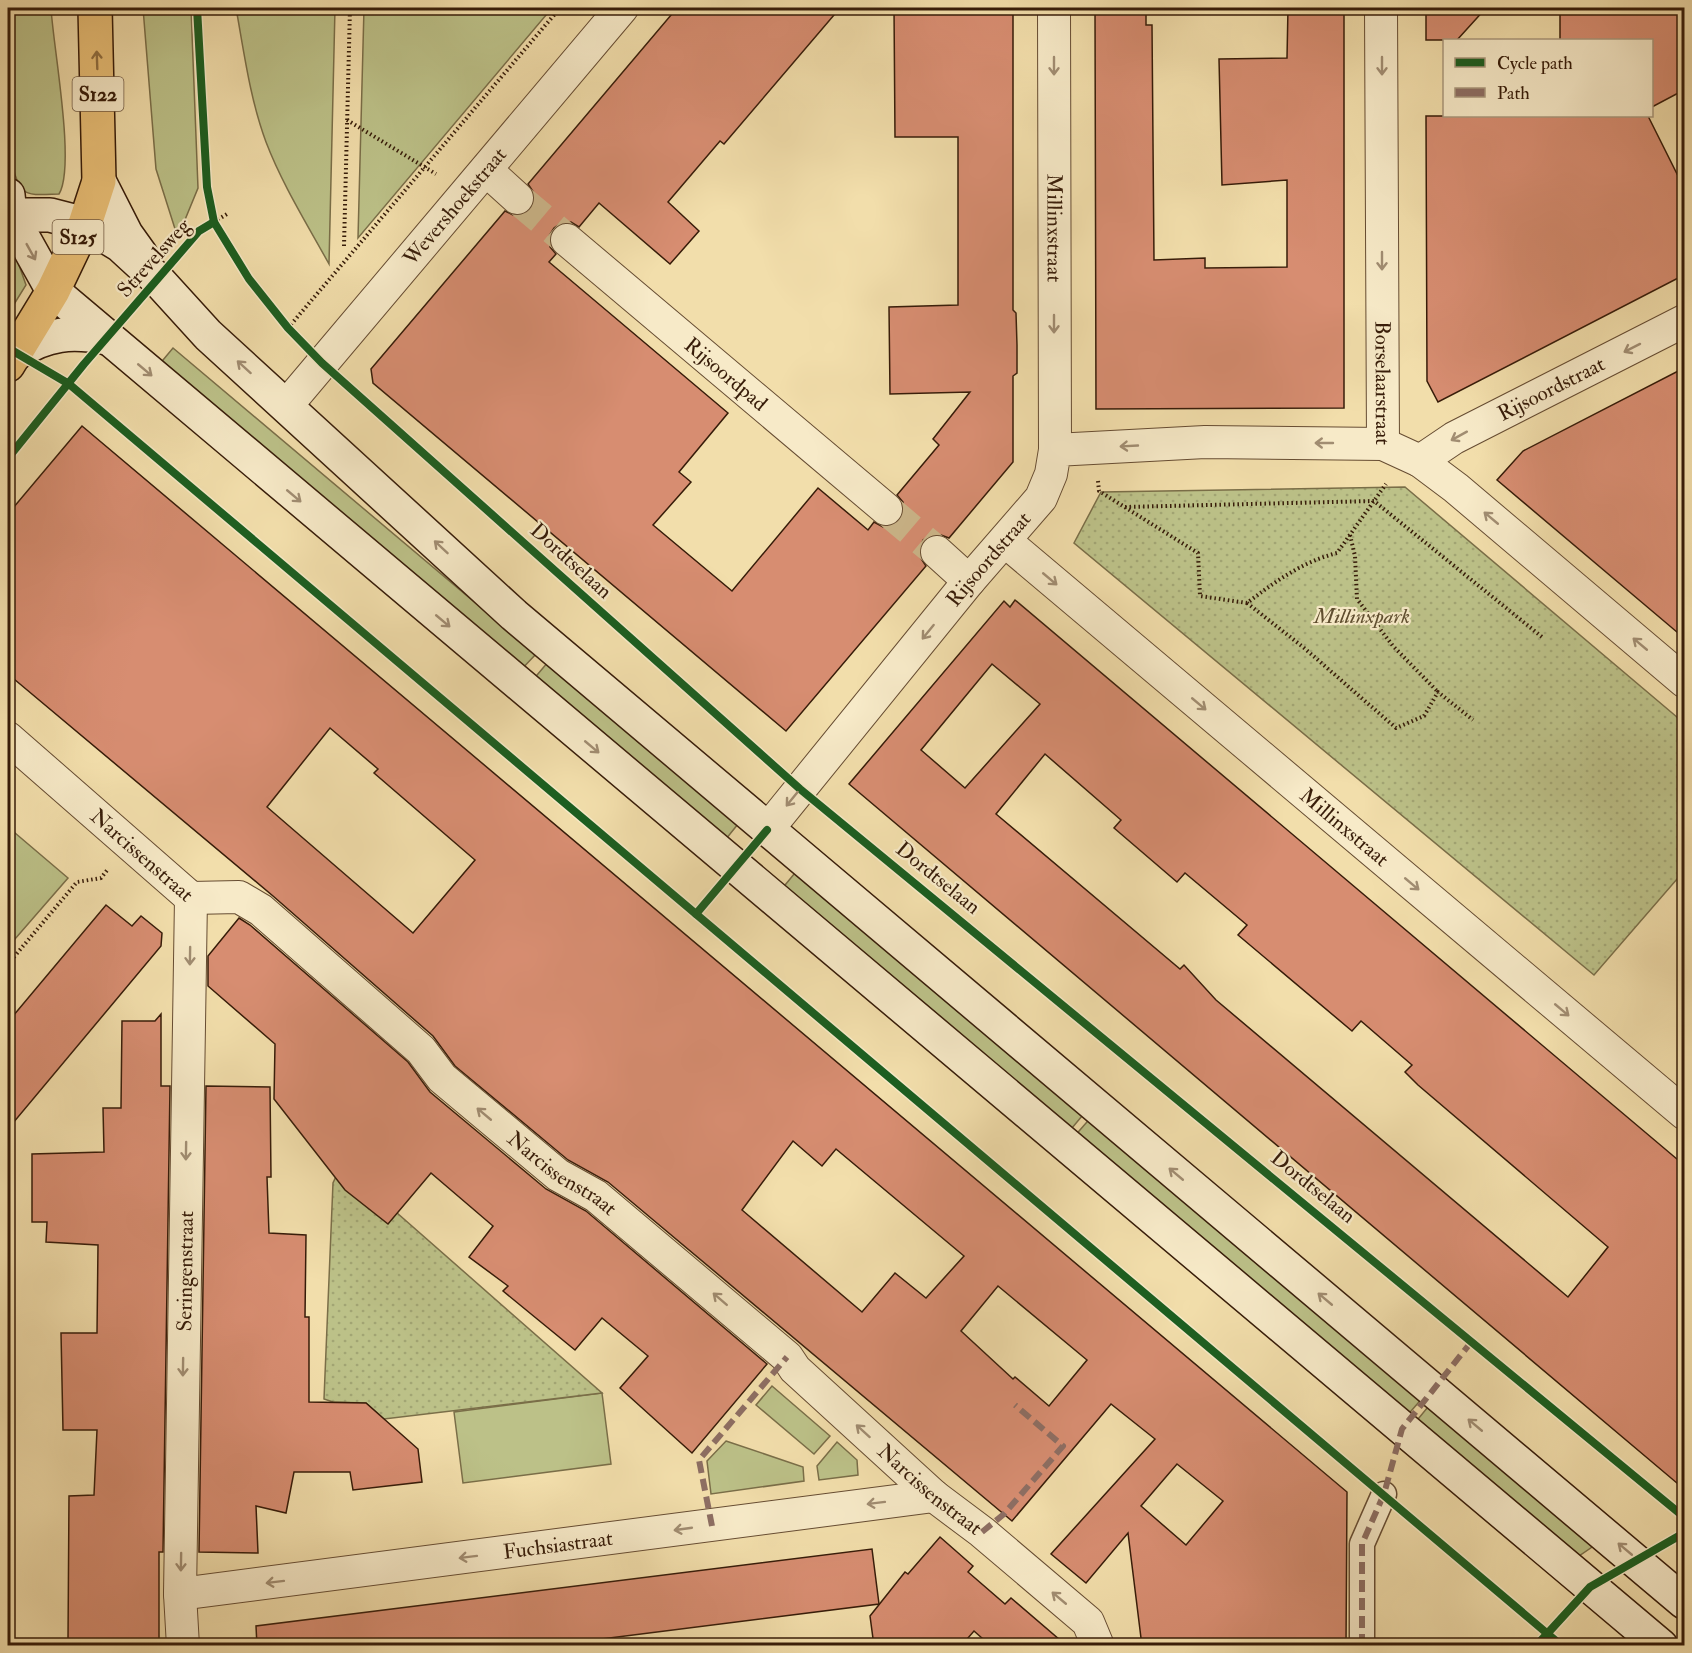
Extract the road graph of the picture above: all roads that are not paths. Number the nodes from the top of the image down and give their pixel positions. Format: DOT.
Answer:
graph roads {
  1 [pos="96,8"];
  2 [pos="622,8"];
  3 [pos="1054,8"];
  4 [pos="1381,8"];
  5 [pos="486,170"];
  6 [pos="99,181"];
  7 [pos="517,198"];
  8 [pos="8,208"];
  9 [pos="85,224"];
  10 [pos="567,240"];
  11 [pos="157,279"];
  12 [pos="53,291"];
  13 [pos="1684,321"];
  14 [pos="108,338"];
  15 [pos="12,359"];
  16 [pos="287,405"];
  17 [pos="1055,450"];
  18 [pos="1403,453"];
  19 [pos="886,509"];
  20 [pos="1005,541"];
  21 [pos="937,552"];
  22 [pos="969,581"];
  23 [pos="1684,681"];
  24 [pos="8,738"];
  25 [pos="767,830"];
  26 [pos="191,898"];
  27 [pos="1684,1113"];
  28 [pos="1384,1494"];
  29 [pos="934,1496"];
  30 [pos="180,1594"];
  31 [pos="1684,1602"];
  32 [pos="1684,1609"];
  33 [pos="1648,1642"];
  34 [pos="183,1646"];
  35 [pos="1098,1646"];
  36 [pos="1362,1646"];
  6 -- 1 [label="main road, S122, one-way"];
  2 -- 5 [label="street, Wevershoekstraat"];
  3 -- 17 [label="street, Millinxstraat, one-way"];
  4 -- 18 [label="street, Borselaarstraat, one-way"];
  5 -- 7 [label="street"];
  5 -- 16 [label="street, Wevershoekstraat"];
  6 -- 9 [label="main road, S125"];
  6 -- 11 [label="main road, S122"];
  8 -- 9 [label="main road"];
  8 -- 12 [label="main road, one-way"];
  9 -- 11 [label="main road"];
  9 -- 12 [label="main road, S125"];
  10 -- 19 [label="street, Rijsoordpad"];
  16 -- 11 [label="main road, S122, one-way"];
  12 -- 14 [label="main road"];
  12 -- 15 [label="main road, S125"];
  13 -- 18 [label="street, Rijsoordstraat, one-way"];
  14 -- 15 [label="main road"];
  14 -- 33 [label="main road, one-way"];
  25 -- 16 [label="main road, S122, one-way"];
  18 -- 17 [label="street, one-way"];
  17 -- 20 [label="street, Rijsoordstraat"];
  23 -- 18 [label="street, Borselaarstraat, one-way"];
  20 -- 22 [label="street, Rijsoordstraat"];
  20 -- 27 [label="street, Millinxstraat, one-way"];
  21 -- 22 [label="street"];
  22 -- 25 [label="street, Rijsoordstraat, one-way"];
  24 -- 26 [label="street, Narcissenstraat"];
  31 -- 25 [label="main road, S122, one-way"];
  29 -- 26 [label="street, Narcissenstraat, one-way"];
  26 -- 30 [label="street, Seringenstraat, one-way"];
  28 -- 36 [label="street"];
  29 -- 30 [label="street, Fuchsiastraat, one-way"];
  35 -- 29 [label="street, Narcissenstraat, one-way"];
  30 -- 34 [label="street, Seringenstraat"];
  32 -- 33 [label="main road"];
}
